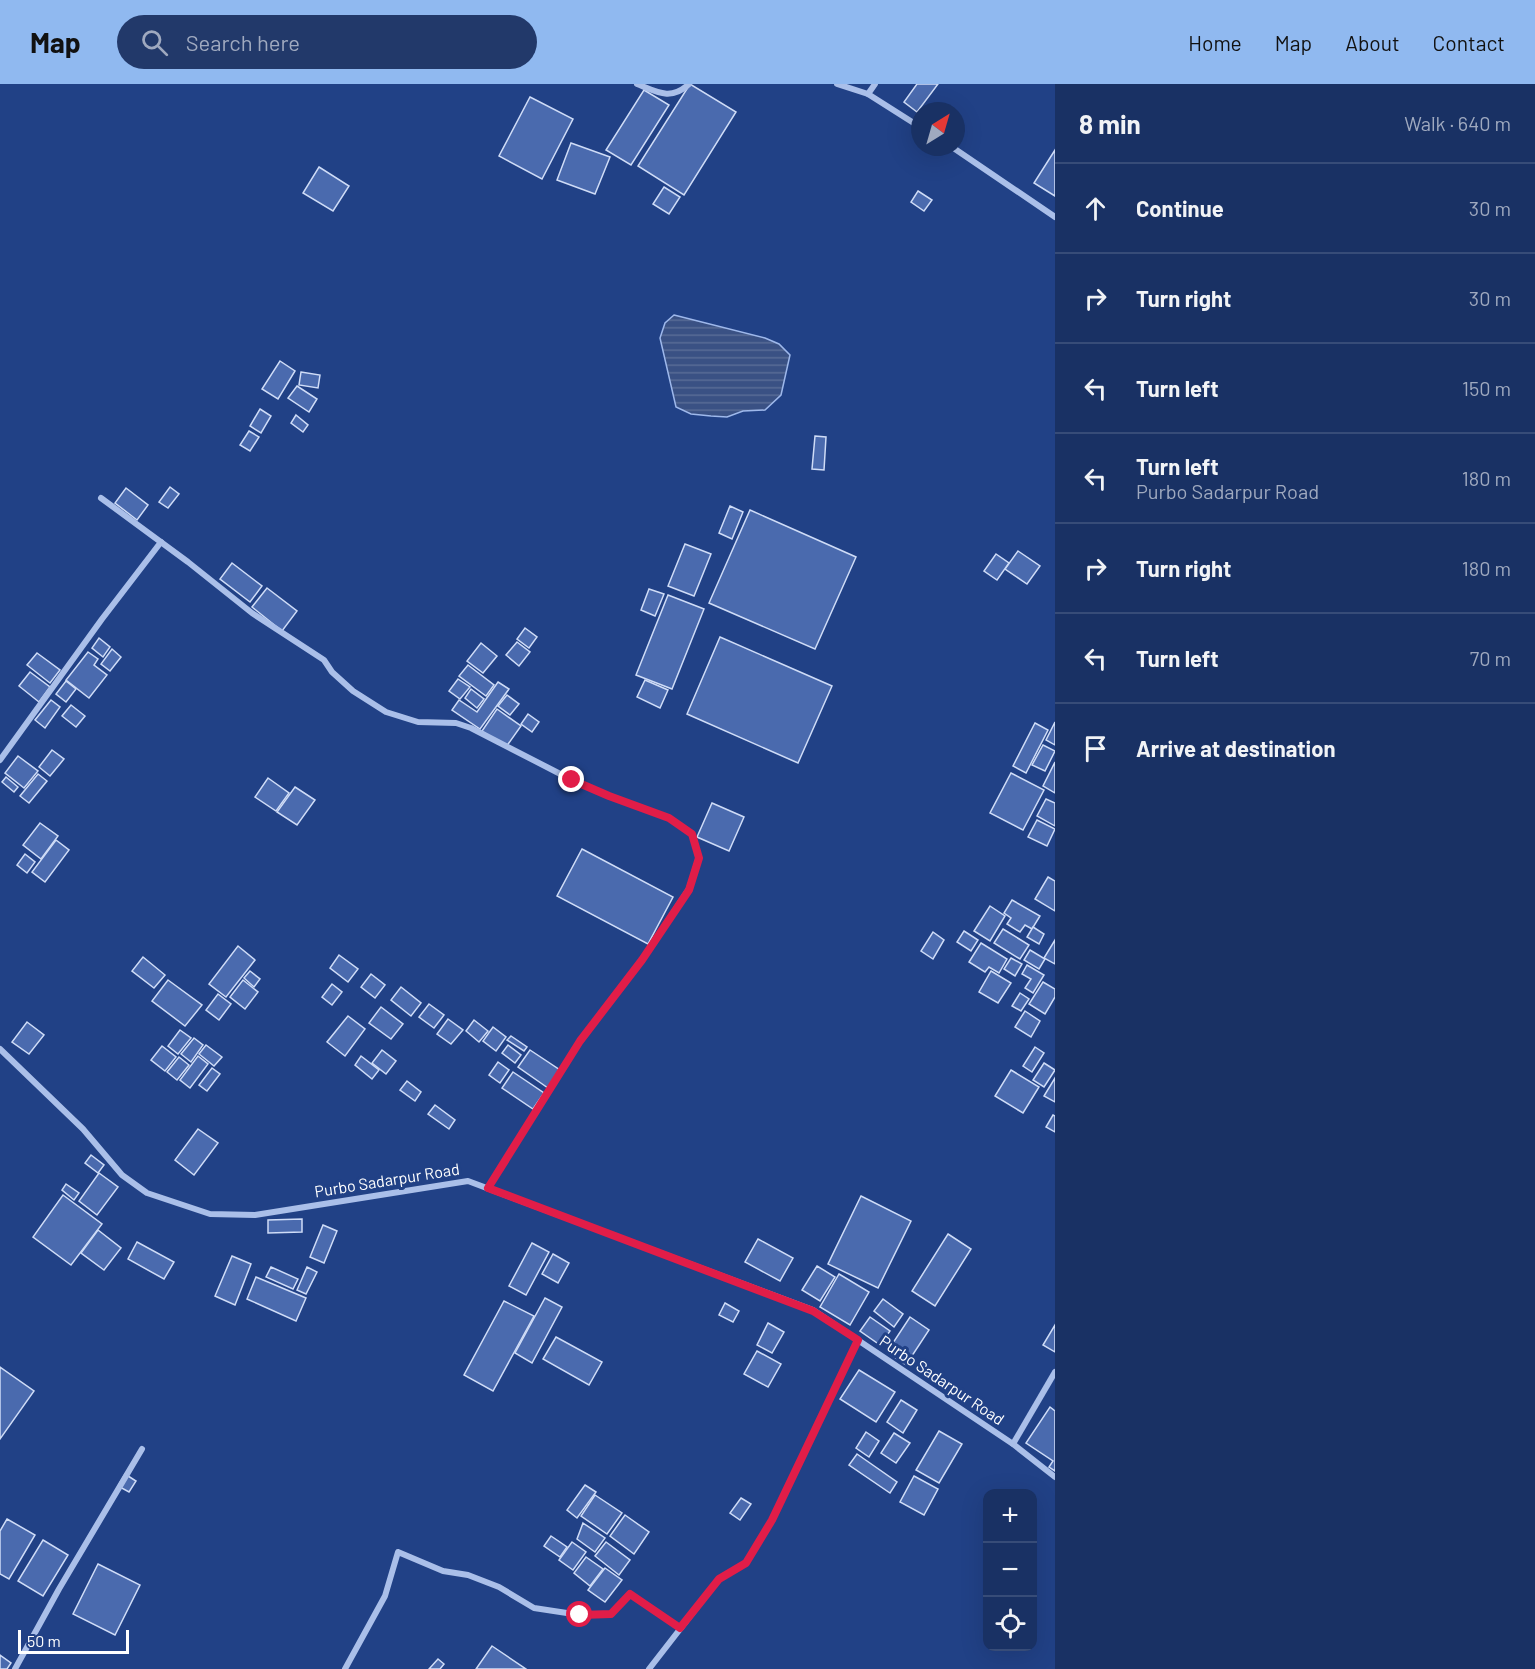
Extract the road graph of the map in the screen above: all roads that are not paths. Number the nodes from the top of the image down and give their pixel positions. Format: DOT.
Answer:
graph roads {
  1 [pos="637,84"];
  2 [pos="689,84"];
  3 [pos="837,84"];
  4 [pos="875,84"];
  5 [pos="868,94"];
  6 [pos="911,120"];
  7 [pos="965,156"];
  8 [pos="1055,217"];
  9 [pos="101,498"];
  10 [pos="161,542"];
  11 [pos="0,760"];
  12 [pos="0,1049"];
  13 [pos="488,1188"];
  14 [pos="858,1340"];
  15 [pos="1055,1372"];
  16 [pos="1013,1444"];
  17 [pos="142,1449"];
  18 [pos="1055,1477"];
  19 [pos="680,1628"];
  20 [pos="15,1669"];
  21 [pos="345,1669"];
  22 [pos="648,1669"];
  1 -- 2 [label="street"];
  3 -- 5 [label="street"];
  4 -- 5 [label="street"];
  5 -- 6 [label="street"];
  7 -- 8 [label="street"];
  9 -- 10 [label="street"];
  10 -- 11 [label="street"];
  10 -- 13 [label="street"];
  12 -- 13 [label="street, Purbo Sadarpur Road"];
  13 -- 14 [label="street, Purbo Sadarpur Road"];
  14 -- 16 [label="street, Purbo Sadarpur Road"];
  14 -- 19 [label="street"];
  15 -- 16 [label="street"];
  16 -- 18 [label="street, Purbo Sadarpur Road"];
  17 -- 20 [label="street"];
  19 -- 21 [label="street"];
  19 -- 22 [label="street"];
}
